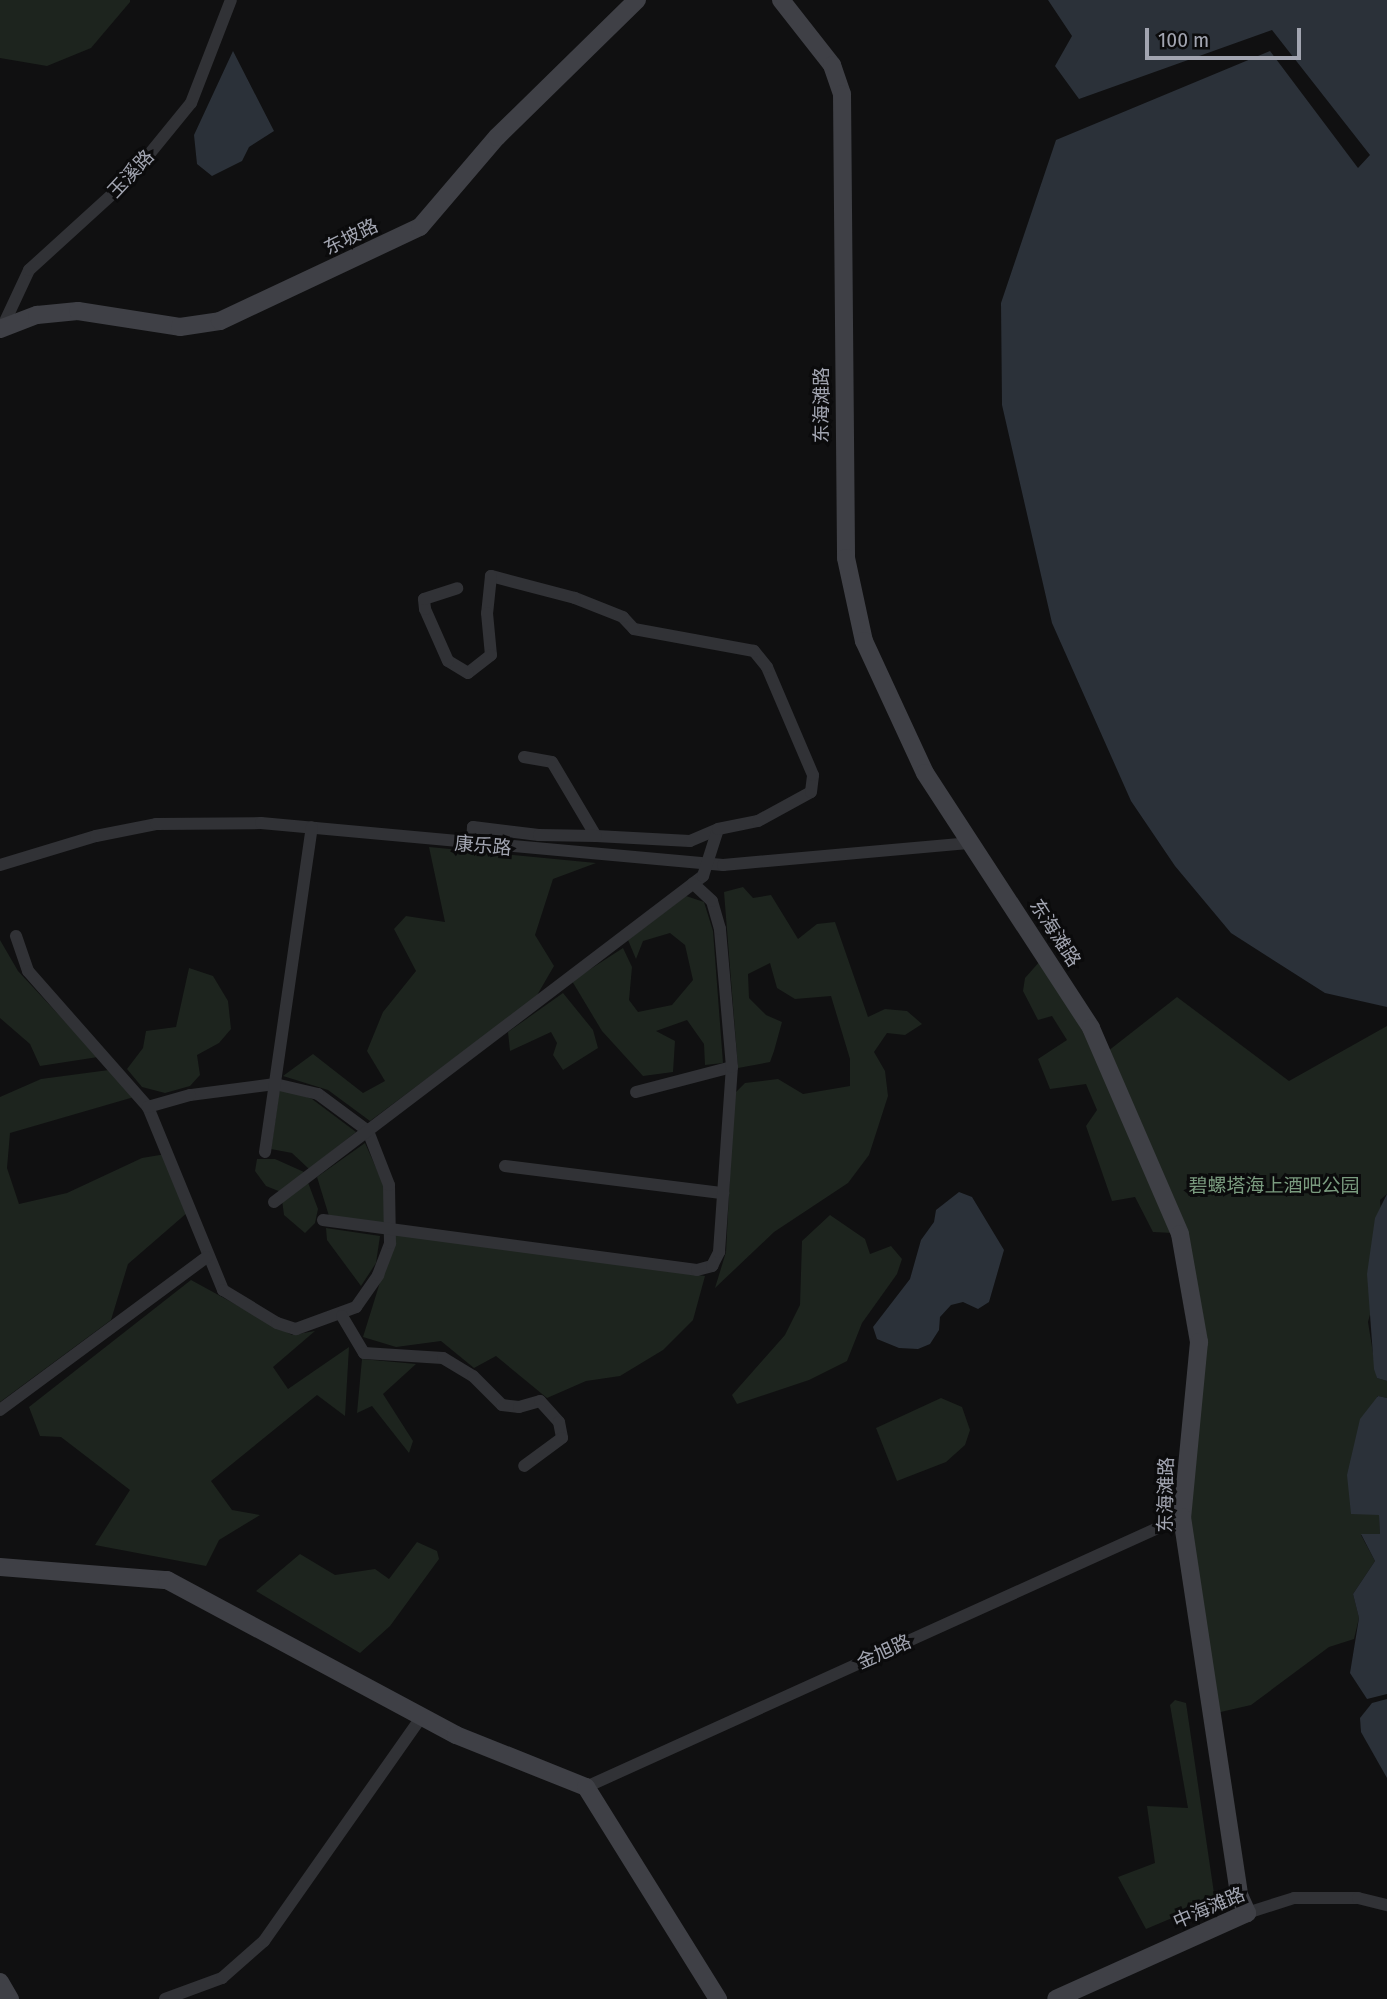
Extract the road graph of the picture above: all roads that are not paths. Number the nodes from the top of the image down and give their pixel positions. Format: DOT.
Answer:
graph roads {
  1 [pos="231,0"];
  2 [pos="636,0"];
  3 [pos="781,0"];
  4 [pos="1,328"];
  5 [pos="457,588"];
  6 [pos="524,757"];
  7 [pos="312,827"];
  8 [pos="718,829"];
  9 [pos="596,836"];
  10 [pos="971,843"];
  11 [pos="472,845"];
  12 [pos="0,865"];
  13 [pos="709,865"];
  14 [pos="693,883"];
  15 [pos="16,936"];
  16 [pos="732,1067"];
  17 [pos="275,1084"];
  18 [pos="636,1093"];
  19 [pos="148,1107"];
  20 [pos="368,1131"];
  21 [pos="265,1152"];
  22 [pos="505,1166"];
  23 [pos="723,1193"];
  24 [pos="274,1202"];
  25 [pos="323,1220"];
  26 [pos="389,1230"];
  27 [pos="207,1257"];
  28 [pos="342,1316"];
  29 [pos="0,1410"];
  30 [pos="524,1465"];
  31 [pos="1182,1517"];
  32 [pos="0,1567"];
  33 [pos="421,1718"];
  34 [pos="586,1787"];
  35 [pos="1387,1905"];
  36 [pos="1247,1913"];
  37 [pos="0,1982"];
  38 [pos="10,1999"];
  39 [pos="165,1999"];
  40 [pos="718,1999"];
  41 [pos="1056,1999"];
  1 -- 4 [label="street, 玉溪路"];
  2 -- 4 [label="main road, 东坡路"];
  3 -- 10 [label="main road, 东海滩路"];
  5 -- 8 [label="street"];
  6 -- 9 [label="street"];
  7 -- 11 [label="street, 康乐路"];
  7 -- 12 [label="street, 康乐路"];
  7 -- 17 [label="street"];
  8 -- 9 [label="street"];
  8 -- 13 [label="street"];
  9 -- 11 [label="street"];
  10 -- 13 [label="street, 康乐路"];
  10 -- 31 [label="main road, 东海滩路"];
  11 -- 13 [label="street, 康乐路"];
  13 -- 14 [label="street"];
  14 -- 16 [label="street"];
  14 -- 20 [label="street"];
  15 -- 19 [label="street"];
  16 -- 18 [label="street"];
  16 -- 23 [label="street"];
  17 -- 19 [label="street"];
  17 -- 20 [label="street"];
  17 -- 21 [label="street"];
  19 -- 27 [label="street"];
  20 -- 24 [label="street"];
  20 -- 26 [label="street"];
  22 -- 23 [label="street"];
  23 -- 26 [label="street"];
  25 -- 26 [label="street"];
  26 -- 28 [label="street"];
  27 -- 28 [label="street"];
  27 -- 29 [label="street"];
  28 -- 30 [label="street"];
  31 -- 34 [label="street, 金旭路"];
  31 -- 36 [label="main road, 东海滩路"];
  32 -- 33 [label="main road"];
  33 -- 34 [label="main road"];
  33 -- 39 [label="street"];
  34 -- 40 [label="main road"];
  35 -- 36 [label="street, 中海滩路"];
  36 -- 41 [label="main road, 中海滩路"];
  37 -- 38 [label="main road"];
}
